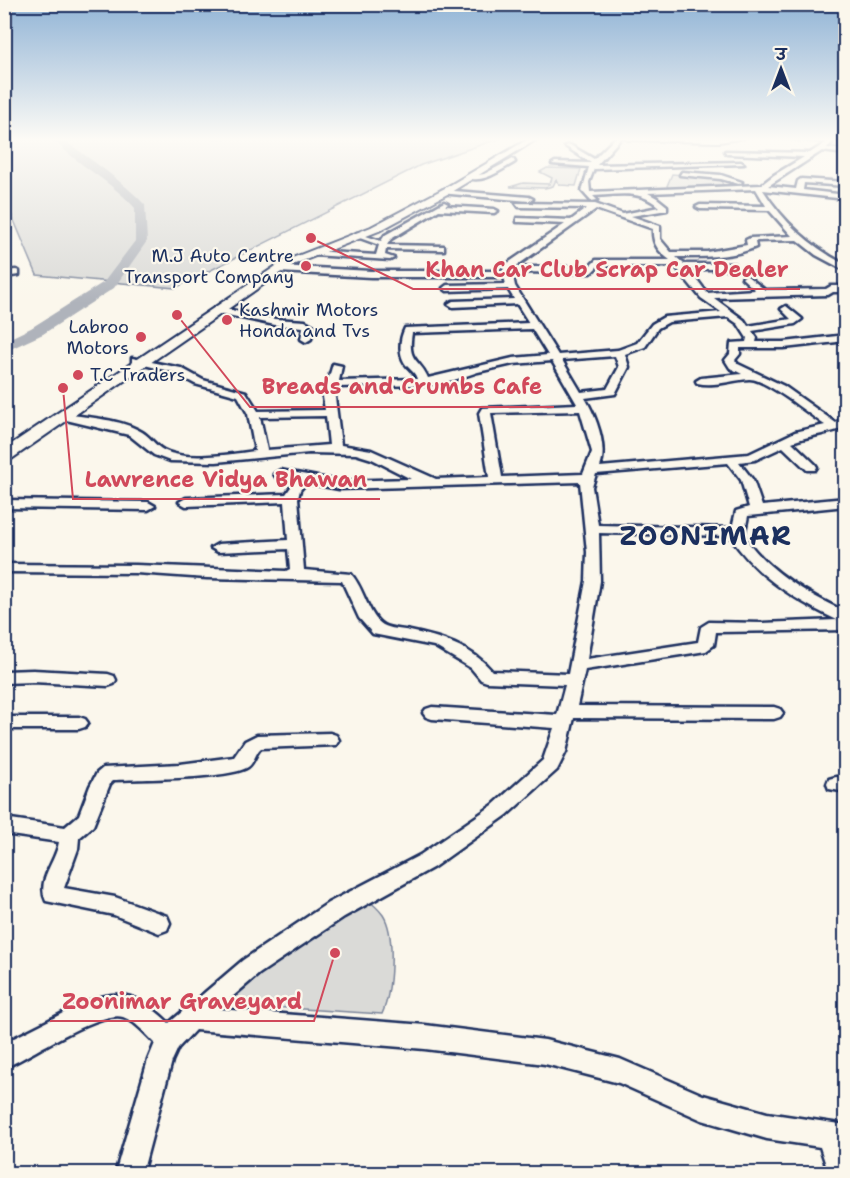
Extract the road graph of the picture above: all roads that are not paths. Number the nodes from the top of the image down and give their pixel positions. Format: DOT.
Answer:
graph roads {
  1 [pos="433,193"];
  2 [pos="451,193"];
  3 [pos="588,193"];
  4 [pos="634,193"];
  5 [pos="642,193"];
  6 [pos="759,193"];
  7 [pos="807,193"];
  8 [pos="477,196"];
  9 [pos="846,197"];
  10 [pos="532,199"];
  11 [pos="591,200"];
  12 [pos="442,201"];
  13 [pos="519,205"];
  14 [pos="700,207"];
  15 [pos="472,208"];
  16 [pos="770,208"];
  17 [pos="494,211"];
  18 [pos="620,216"];
  19 [pos="520,220"];
  20 [pos="573,222"];
  21 [pos="360,235"];
  22 [pos="799,238"];
  23 [pos="699,244"];
  24 [pos="383,246"];
  25 [pos="441,248"];
  26 [pos="313,253"];
  27 [pos="707,254"];
  28 [pos="667,255"];
  29 [pos="380,257"];
  30 [pos="390,258"];
  31 [pos="679,265"];
  32 [pos="732,266"];
  33 [pos="846,268"];
  34 [pos="279,269"];
  35 [pos="16,273"];
  36 [pos="4,274"];
  37 [pos="746,278"];
  38 [pos="511,282"];
  39 [pos="447,288"];
  40 [pos="846,289"];
  41 [pos="762,292"];
  42 [pos="704,296"];
  43 [pos="453,304"];
  44 [pos="226,308"];
  45 [pos="786,309"];
  46 [pos="732,314"];
  47 [pos="314,315"];
  48 [pos="535,326"];
  49 [pos="747,329"];
  50 [pos="846,338"];
  51 [pos="306,339"];
  52 [pos="750,344"];
  53 [pos="619,353"];
  54 [pos="556,358"];
  55 [pos="141,361"];
  56 [pos="337,366"];
  57 [pos="753,375"];
  58 [pos="701,381"];
  59 [pos="424,382"];
  60 [pos="333,384"];
  61 [pos="581,402"];
  62 [pos="330,413"];
  63 [pos="254,414"];
  64 [pos="66,417"];
  65 [pos="842,425"];
  66 [pos="785,442"];
  67 [pos="4,449"];
  68 [pos="335,449"];
  69 [pos="262,453"];
  70 [pos="4,457"];
  71 [pos="731,459"];
  72 [pos="811,466"];
  73 [pos="280,474"];
  74 [pos="590,474"];
  75 [pos="302,480"];
  76 [pos="429,482"];
  77 [pos="496,482"];
  78 [pos="291,498"];
  79 [pos="186,502"];
  80 [pos="846,502"];
  81 [pos="4,504"];
  82 [pos="148,506"];
  83 [pos="757,511"];
  84 [pos="592,529"];
  85 [pos="737,532"];
  86 [pos="296,544"];
  87 [pos="218,548"];
  88 [pos="4,568"];
  89 [pos="294,574"];
  90 [pos="846,618"];
  91 [pos="846,625"];
  92 [pos="576,673"];
  93 [pos="4,677"];
  94 [pos="108,680"];
  95 [pos="432,712"];
  96 [pos="774,713"];
  97 [pos="564,717"];
  98 [pos="4,723"];
  99 [pos="80,723"];
  100 [pos="330,740"];
  101 [pos="4,825"];
  102 [pos="68,835"];
  103 [pos="159,922"];
  104 [pos="190,1018"];
  105 [pos="169,1040"];
  106 [pos="8,1050"];
  107 [pos="837,1137"];
  108 [pos="128,1173"];
  109 [pos="843,1173"];
  1 -- 55 [label="main road"];
  2 -- 12 [label="main road"];
  3 -- 11 [label="street"];
  4 -- 11 [label="street"];
  5 -- 18 [label="street"];
  6 -- 16 [label="street"];
  7 -- 9 [label="street"];
  8 -- 10 [label="street"];
  8 -- 12 [label="street"];
  8 -- 15 [label="street"];
  11 -- 13 [label="street"];
  11 -- 18 [label="street"];
  11 -- 20 [label="street"];
  12 -- 15 [label="street"];
  12 -- 21 [label="main road"];
  12 -- 24 [label="street"];
  14 -- 16 [label="street"];
  15 -- 17 [label="street"];
  16 -- 22 [label="street"];
  18 -- 28 [label="street"];
  19 -- 20 [label="street"];
  20 -- 38 [label="street"];
  21 -- 24 [label="street"];
  21 -- 26 [label="main road"];
  22 -- 27 [label="street"];
  22 -- 33 [label="street"];
  23 -- 27 [label="street"];
  24 -- 25 [label="street"];
  24 -- 29 [label="street"];
  26 -- 29 [label="street"];
  26 -- 34 [label="main road"];
  27 -- 28 [label="street"];
  28 -- 31 [label="street"];
  29 -- 30 [label="street"];
  31 -- 32 [label="street"];
  31 -- 38 [label="street"];
  31 -- 42 [label="street"];
  34 -- 38 [label="street"];
  34 -- 44 [label="main road"];
  35 -- 36 [label="street"];
  37 -- 41 [label="street"];
  38 -- 39 [label="street"];
  38 -- 43 [label="street"];
  38 -- 48 [label="street"];
  40 -- 41 [label="street"];
  41 -- 42 [label="street"];
  42 -- 46 [label="street"];
  44 -- 47 [label="street"];
  44 -- 51 [label="street"];
  44 -- 55 [label="main road"];
  45 -- 49 [label="street"];
  46 -- 49 [label="street"];
  46 -- 53 [label="street"];
  48 -- 54 [label="street"];
  48 -- 59 [label="street"];
  49 -- 52 [label="street"];
  50 -- 52 [label="street"];
  52 -- 57 [label="street"];
  53 -- 54 [label="street"];
  53 -- 61 [label="street"];
  54 -- 59 [label="street"];
  54 -- 61 [label="street"];
  55 -- 63 [label="street"];
  55 -- 64 [label="main road"];
  55 -- 67 [label="main road"];
  56 -- 60 [label="street"];
  57 -- 58 [label="street"];
  57 -- 65 [label="street"];
  59 -- 60 [label="street"];
  60 -- 62 [label="street"];
  61 -- 74 [label="street"];
  61 -- 77 [label="street"];
  62 -- 63 [label="street"];
  62 -- 68 [label="street"];
  63 -- 69 [label="street"];
  64 -- 69 [label="street"];
  64 -- 70 [label="main road"];
  65 -- 66 [label="street"];
  66 -- 71 [label="street"];
  66 -- 72 [label="street"];
  68 -- 69 [label="street"];
  68 -- 76 [label="street"];
  71 -- 74 [label="street"];
  71 -- 83 [label="street"];
  73 -- 75 [label="street"];
  74 -- 77 [label="street"];
  74 -- 84 [label="street"];
  75 -- 76 [label="street"];
  75 -- 78 [label="street"];
  76 -- 77 [label="street"];
  78 -- 79 [label="street"];
  78 -- 86 [label="street"];
  80 -- 83 [label="street"];
  81 -- 82 [label="street"];
  83 -- 85 [label="street"];
  84 -- 85 [label="street"];
  84 -- 92 [label="street"];
  85 -- 90 [label="street"];
  86 -- 87 [label="street"];
  86 -- 89 [label="street"];
  88 -- 89 [label="street"];
  89 -- 92 [label="street"];
  91 -- 92 [label="street"];
  92 -- 97 [label="street"];
  93 -- 94 [label="street"];
  95 -- 97 [label="street"];
  96 -- 97 [label="street"];
  97 -- 104 [label="street"];
  98 -- 99 [label="street"];
  100 -- 102 [label="street"];
  101 -- 102 [label="street"];
  102 -- 103 [label="street"];
  104 -- 105 [label="street"];
  104 -- 107 [label="street"];
  105 -- 106 [label="street"];
  105 -- 108 [label="street"];
  107 -- 109 [label="street"];
}
